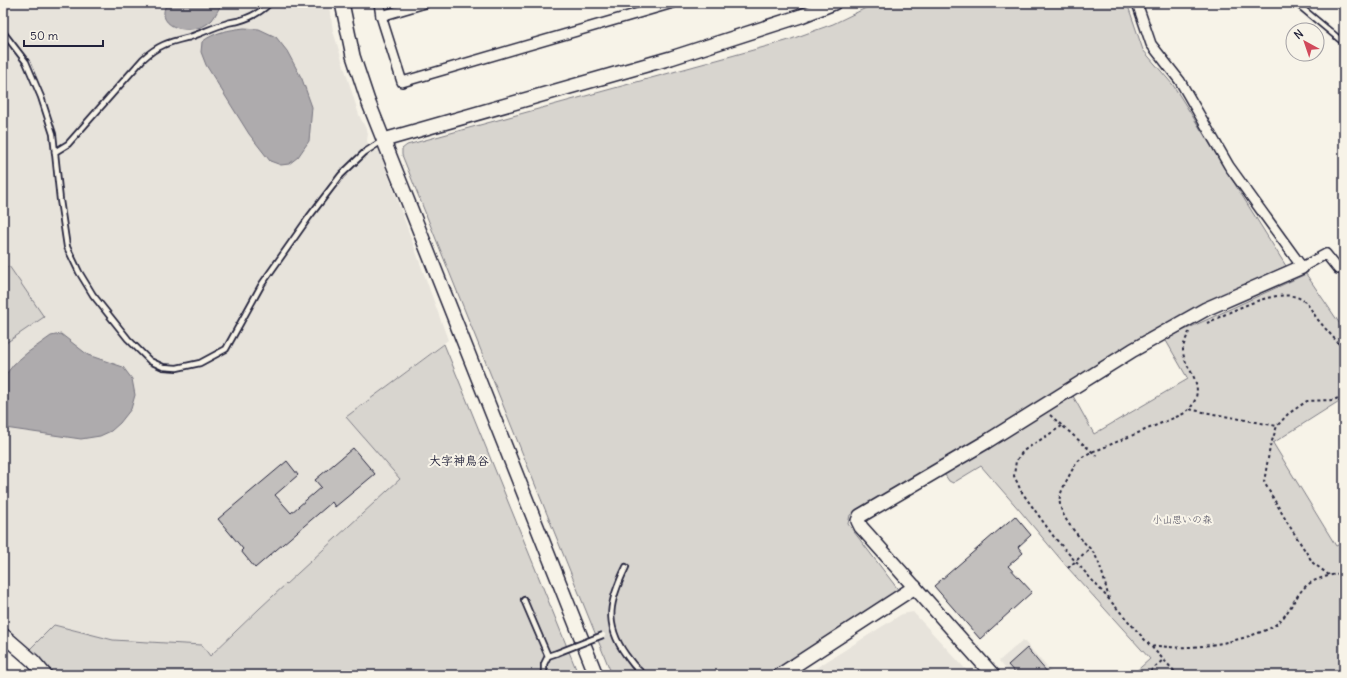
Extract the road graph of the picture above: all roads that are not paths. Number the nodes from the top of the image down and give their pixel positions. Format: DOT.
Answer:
graph roads {
  1 [pos="270,3"];
  2 [pos="342,3"];
  3 [pos="379,3"];
  4 [pos="425,3"];
  5 [pos="834,3"];
  6 [pos="1137,3"];
  7 [pos="1296,3"];
  8 [pos="669,4"];
  9 [pos="381,16"];
  10 [pos="3,32"];
  11 [pos="1344,43"];
  12 [pos="384,140"];
  13 [pos="56,152"];
  14 [pos="1302,267"];
  15 [pos="1341,267"];
  16 [pos="1344,277"];
  17 [pos="626,567"];
  18 [pos="915,586"];
  19 [pos="524,600"];
  20 [pos="613,632"];
  21 [pos="3,635"];
  22 [pos="548,656"];
  23 [pos="45,675"];
  24 [pos="544,675"];
  25 [pos="596,675"];
  26 [pos="645,675"];
  27 [pos="780,675"];
  28 [pos="993,675"];
  1 -- 13 [label="lane"];
  2 -- 12 [label="street"];
  3 -- 9 [label="street"];
  4 -- 9 [label="street"];
  5 -- 12 [label="street"];
  6 -- 14 [label="street"];
  7 -- 11 [label="lane"];
  8 -- 9 [label="street"];
  10 -- 13 [label="lane"];
  12 -- 13 [label="lane"];
  12 -- 25 [label="street"];
  14 -- 15 [label="street"];
  14 -- 18 [label="street"];
  15 -- 16 [label="street"];
  17 -- 20 [label="lane"];
  18 -- 27 [label="street"];
  18 -- 28 [label="street"];
  19 -- 22 [label="lane"];
  20 -- 22 [label="lane, bridge"];
  20 -- 26 [label="lane"];
  21 -- 23 [label="street"];
  22 -- 24 [label="lane"];
}
